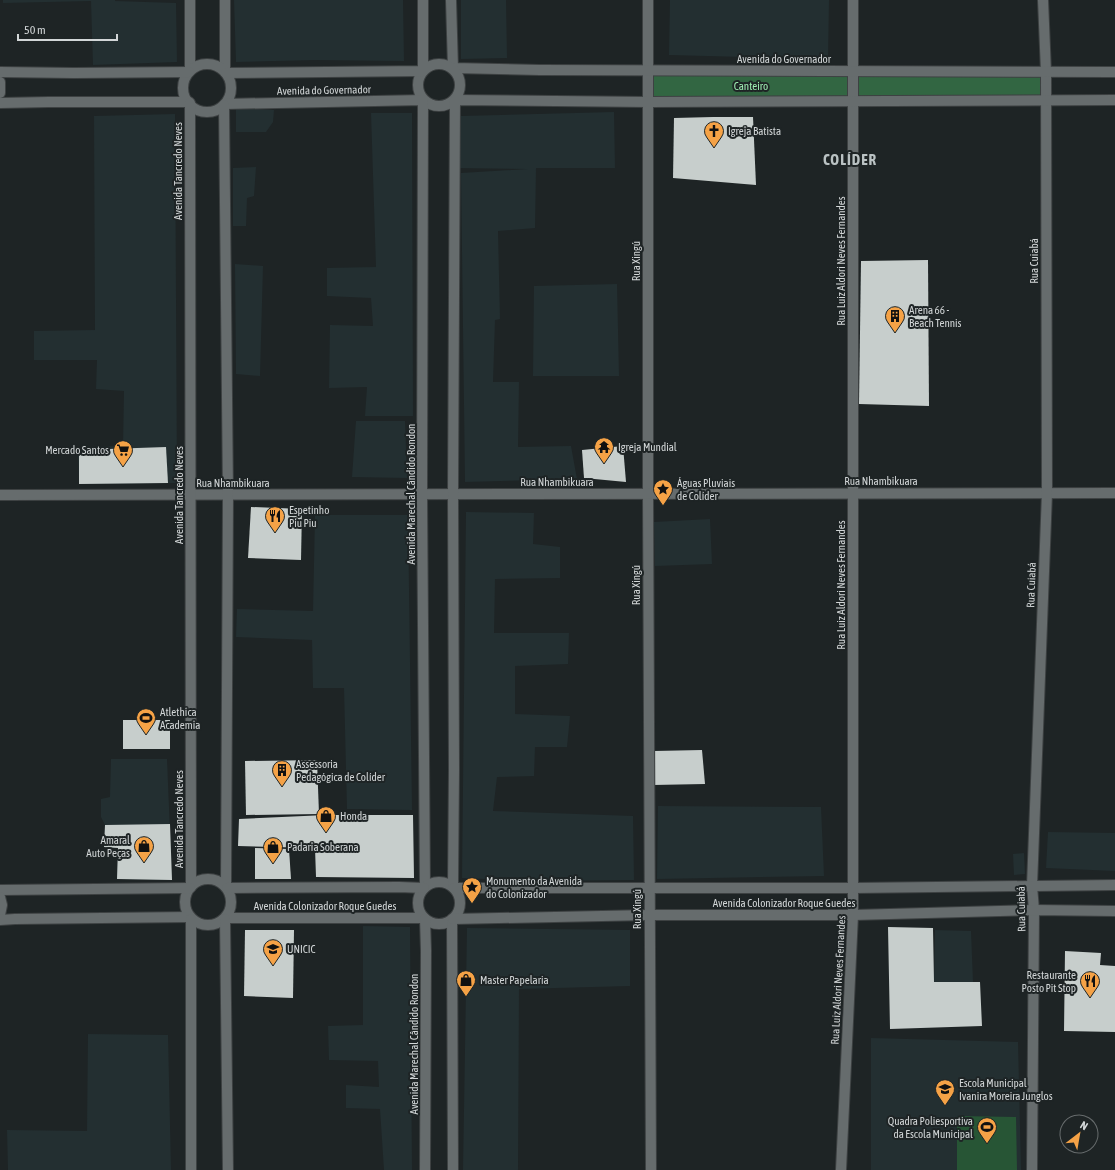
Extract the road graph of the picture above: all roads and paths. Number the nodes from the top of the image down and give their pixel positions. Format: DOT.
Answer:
graph roads {
  1 [pos="190,0"];
  2 [pos="225,0"];
  3 [pos="423,0"];
  4 [pos="451,0"];
  5 [pos="648,0"];
  6 [pos="853,0"];
  7 [pos="1043,0"];
  8 [pos="453,68"];
  9 [pos="648,70"];
  10 [pos="190,71"];
  11 [pos="423,71"];
  12 [pos="853,71"];
  13 [pos="0,72"];
  14 [pos="226,72"];
  15 [pos="1046,72"];
  16 [pos="1115,72"];
  17 [pos="0,82"];
  18 [pos="0,93"];
  19 [pos="423,100"];
  20 [pos="455,100"];
  21 [pos="1046,100"];
  22 [pos="1115,100"];
  23 [pos="648,102"];
  24 [pos="853,102"];
  25 [pos="0,103"];
  26 [pos="189,103"];
  27 [pos="224,105"];
  28 [pos="853,493"];
  29 [pos="1047,493"];
  30 [pos="1115,493"];
  31 [pos="422,494"];
  32 [pos="453,494"];
  33 [pos="648,494"];
  34 [pos="0,495"];
  35 [pos="191,495"];
  36 [pos="228,495"];
  37 [pos="1115,884"];
  38 [pos="1032,886"];
  39 [pos="226,887"];
  40 [pos="424,887"];
  41 [pos="453,887"];
  42 [pos="191,888"];
  43 [pos="649,888"];
  44 [pos="854,888"];
  45 [pos="0,890"];
  46 [pos="0,897"];
  47 [pos="1034,910"];
  48 [pos="1115,911"];
  49 [pos="0,915"];
  50 [pos="853,915"];
  51 [pos="649,916"];
  52 [pos="191,918"];
  53 [pos="225,918"];
  54 [pos="425,918"];
  55 [pos="452,919"];
  56 [pos="0,920"];
  57 [pos="191,1170"];
  58 [pos="228,1170"];
  59 [pos="425,1170"];
  60 [pos="453,1170"];
  61 [pos="651,1170"];
  62 [pos="841,1170"];
  63 [pos="1032,1170"];
  1 -- 10 [label="street"];
  2 -- 14 [label="street"];
  3 -- 11 [label="street"];
  4 -- 8 [label="street"];
  5 -- 9 [label="street, Rua Xingú"];
  6 -- 12 [label="street, Rua Luiz Aldori Neves Fernandes"];
  7 -- 15 [label="street, Rua Cuiabá"];
  8 -- 9 [label="street, Avenida do Governador"];
  8 -- 11 [label="street"];
  8 -- 20 [label="street"];
  9 -- 12 [label="street, Avenida do Governador"];
  9 -- 23 [label="street, Rua Xingú"];
  10 -- 13 [label="street"];
  10 -- 14 [label="street"];
  10 -- 26 [label="street"];
  11 -- 14 [label="street, Avenida do Governador"];
  11 -- 19 [label="street"];
  12 -- 15 [label="street, Avenida do Governador"];
  12 -- 24 [label="street, Rua Luiz Aldori Neves Fernandes"];
  14 -- 27 [label="street"];
  15 -- 16 [label="street, Avenida do Governador"];
  15 -- 21 [label="street, Rua Cuiabá"];
  17 -- 18 [label="street"];
  19 -- 20 [label="street"];
  19 -- 27 [label="street, Avenida do Governador"];
  19 -- 31 [label="street, Avenida Marechal Cândido Rondon"];
  20 -- 23 [label="street"];
  20 -- 32 [label="street"];
  21 -- 22 [label="street"];
  21 -- 24 [label="street"];
  21 -- 29 [label="street, Rua Cuiabá"];
  23 -- 24 [label="street"];
  23 -- 33 [label="street, Rua Xingú"];
  24 -- 28 [label="street, Rua Luiz Aldori Neves Fernandes"];
  25 -- 26 [label="street"];
  26 -- 27 [label="street"];
  26 -- 35 [label="street, Avenida Tancredo Neves"];
  27 -- 36 [label="street"];
  28 -- 29 [label="street, Rua Nhambikuara"];
  28 -- 33 [label="street, Rua Nhambikuara"];
  28 -- 44 [label="street, Rua Luiz Aldori Neves Fernandes"];
  29 -- 30 [label="street, Rua Nhambikuara"];
  29 -- 38 [label="street, Rua Cuiabá"];
  31 -- 32 [label="street, Rua Nhambikuara"];
  31 -- 36 [label="street, Rua Nhambikuara"];
  31 -- 40 [label="street, Avenida Marechal Cândido Rondon"];
  32 -- 33 [label="street, Rua Nhambikuara"];
  32 -- 41 [label="street"];
  33 -- 43 [label="street, Rua Xingú"];
  34 -- 35 [label="street, Rua Nhambikuara"];
  35 -- 36 [label="street, Rua Nhambikuara"];
  35 -- 42 [label="street, Avenida Tancredo Neves"];
  36 -- 39 [label="street"];
  37 -- 38 [label="street, Avenida Colonizador Roque Guedes"];
  38 -- 44 [label="street, Avenida Colonizador Roque Guedes"];
  38 -- 47 [label="street, Rua Cuiabá"];
  39 -- 40 [label="street, Avenida Colonizador Roque Guedes"];
  39 -- 42 [label="street"];
  39 -- 53 [label="street"];
  40 -- 41 [label="street"];
  40 -- 54 [label="street"];
  41 -- 43 [label="street, Avenida Colonizador Roque Guedes"];
  41 -- 55 [label="street"];
  42 -- 45 [label="street"];
  42 -- 52 [label="street"];
  43 -- 44 [label="street, Avenida Colonizador Roque Guedes"];
  43 -- 51 [label="street, Rua Xingú"];
  44 -- 50 [label="street, Rua Luiz Aldori Neves Fernandes"];
  46 -- 49 [label="street"];
  47 -- 48 [label="street, Avenida Colonizador Roque Guedes"];
  47 -- 50 [label="street, Avenida Colonizador Roque Guedes"];
  47 -- 63 [label="street, Rua Cuiabá"];
  50 -- 51 [label="street, Avenida Colonizador Roque Guedes"];
  50 -- 62 [label="street, Rua Luiz Aldori Neves Fernandes"];
  51 -- 55 [label="street, Avenida Colonizador Roque Guedes"];
  51 -- 61 [label="street, Rua Xingú"];
  52 -- 53 [label="street"];
  52 -- 56 [label="street"];
  52 -- 57 [label="street"];
  53 -- 54 [label="street, Avenida Colonizador Roque Guedes"];
  53 -- 58 [label="street"];
  54 -- 55 [label="street"];
  54 -- 59 [label="street, Avenida Marechal Cândido Rondon"];
  55 -- 60 [label="street"];
}
